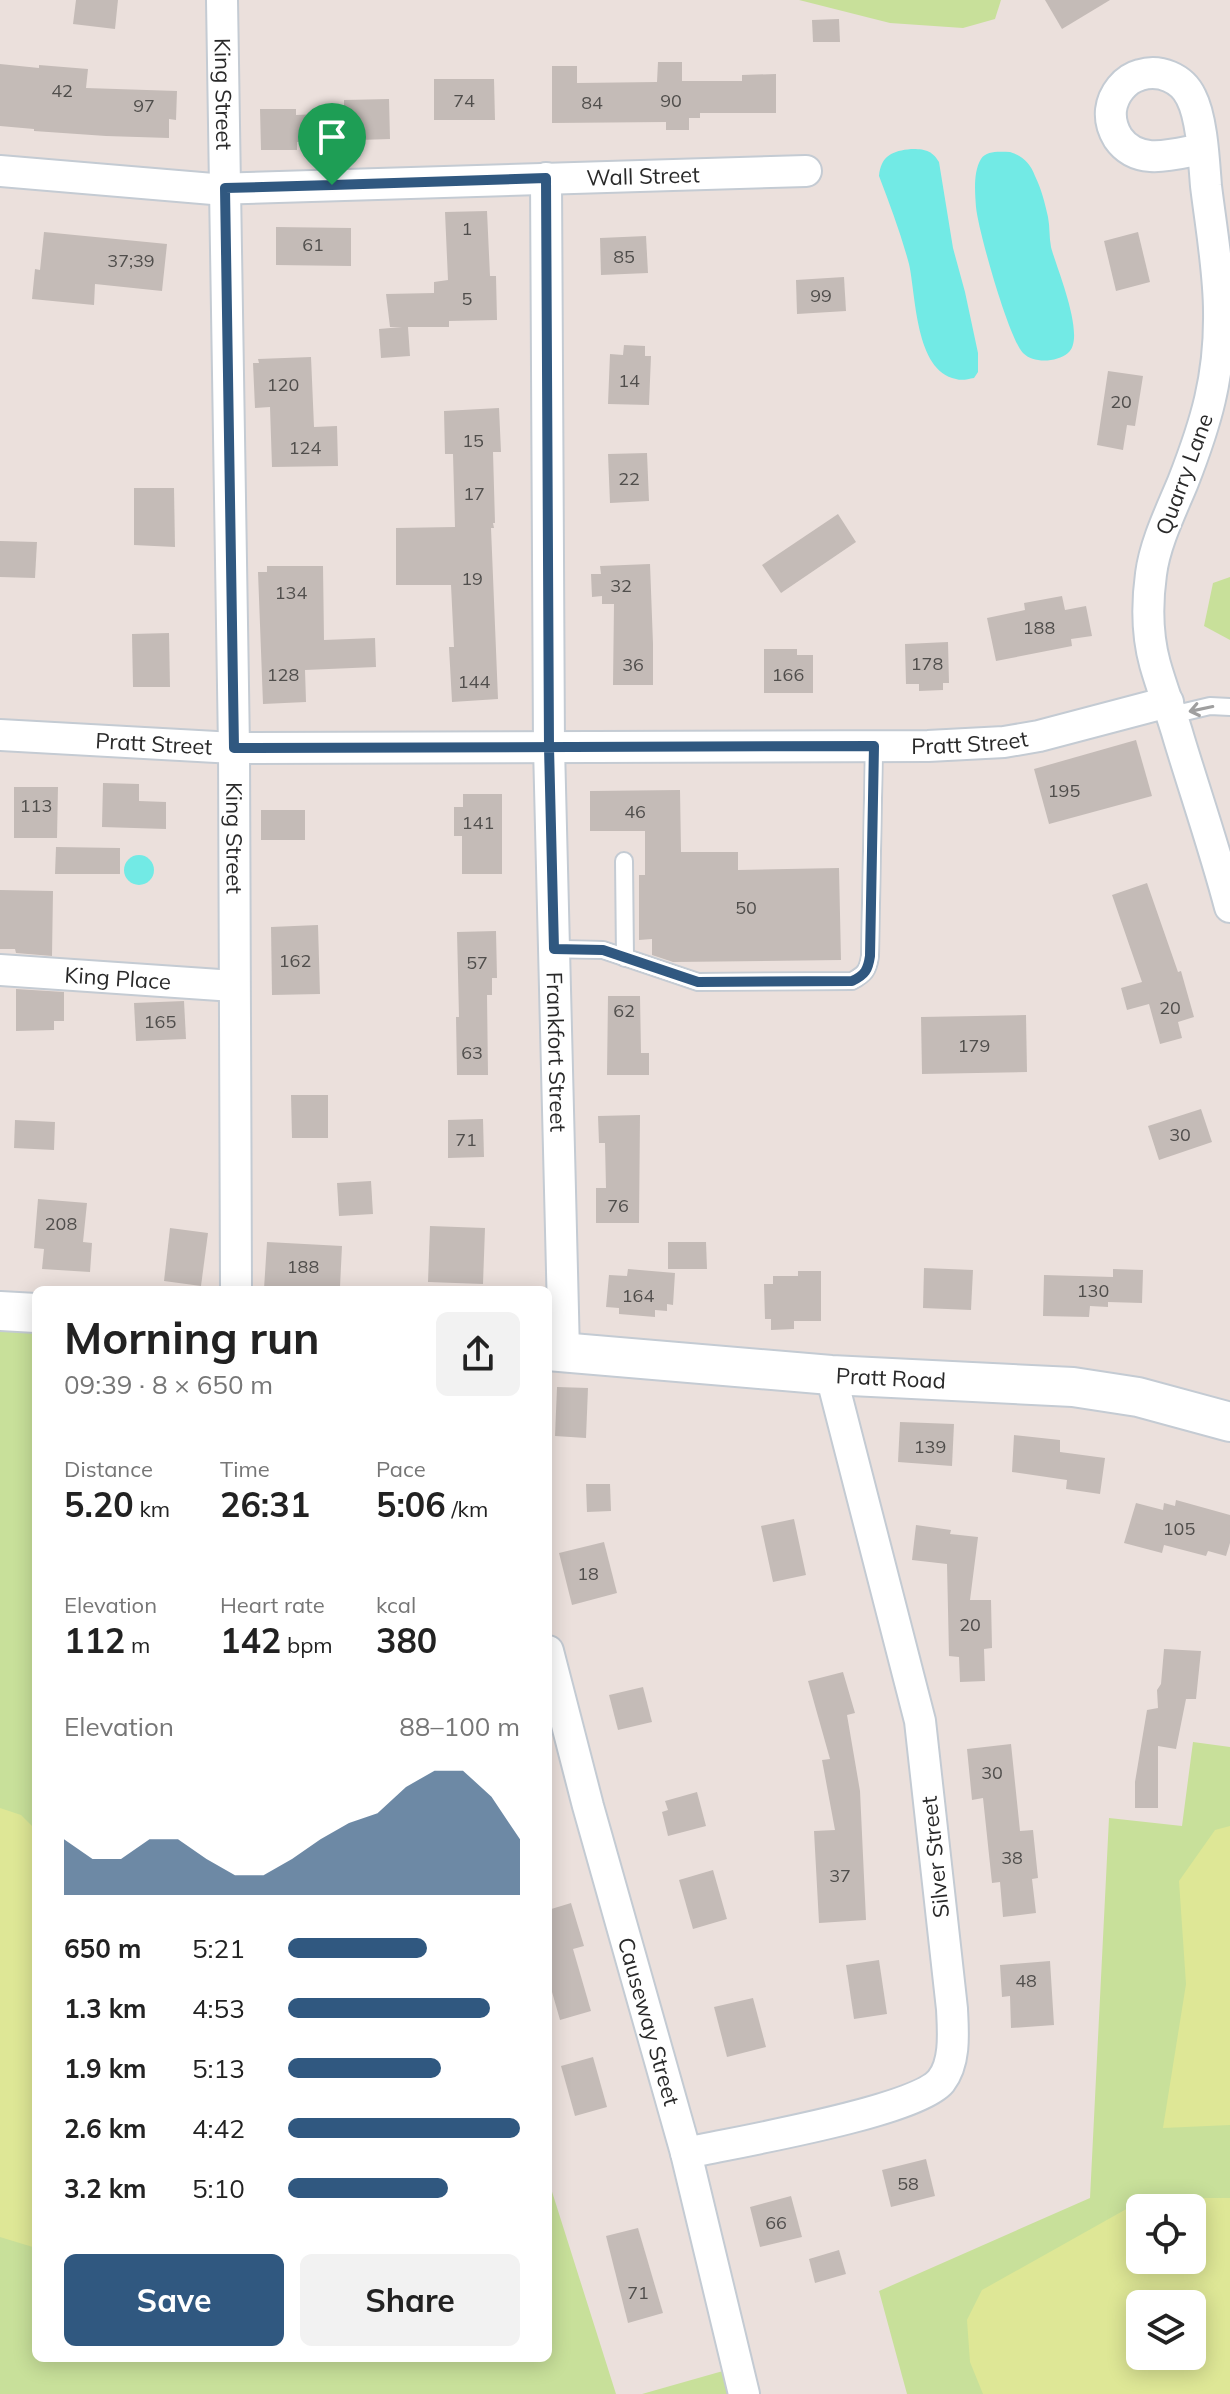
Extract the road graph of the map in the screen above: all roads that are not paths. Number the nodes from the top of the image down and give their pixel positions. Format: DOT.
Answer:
graph roads {
  1 [pos="222,0"];
  2 [pos="1202,149"];
  3 [pos="0,171"];
  4 [pos="806,171"];
  5 [pos="546,178"];
  6 [pos="225,188"];
  7 [pos="1230,707"];
  8 [pos="1170,709"];
  9 [pos="0,735"];
  10 [pos="874,746"];
  11 [pos="549,747"];
  12 [pos="234,748"];
  13 [pos="1222,852"];
  14 [pos="624,861"];
  15 [pos="1230,907"];
  16 [pos="554,949"];
  17 [pos="625,958"];
  18 [pos="0,970"];
  19 [pos="234,986"];
  20 [pos="236,1286"];
  21 [pos="0,1311"];
  22 [pos="32,1313"];
  23 [pos="556,1351"];
  24 [pos="831,1375"];
  25 [pos="1230,1422"];
  26 [pos="552,1666"];
  27 [pos="686,2153"];
  28 [pos="744,2394"];
  1 -- 6 [label="street, King Street"];
  2 -- 8 [label="street, Quarry Lane"];
  3 -- 6 [label="street, Wall Street"];
  4 -- 5 [label="street, Wall Street"];
  5 -- 6 [label="street, Wall Street"];
  5 -- 11 [label="street, Frankfort Street"];
  6 -- 12 [label="street, King Street"];
  7 -- 8 [label="lane, one-way"];
  8 -- 10 [label="street, Pratt Street"];
  8 -- 13 [label="street, Quarry Lane"];
  9 -- 12 [label="street, Pratt Street"];
  10 -- 11 [label="street, Pratt Street"];
  10 -- 17 [label="lane"];
  11 -- 12 [label="street, Pratt Street"];
  11 -- 16 [label="street, Frankfort Street"];
  12 -- 19 [label="street, King Street"];
  13 -- 15 [label="street, Quarry Lane"];
  14 -- 17 [label="lane"];
  16 -- 17 [label="lane"];
  16 -- 23 [label="street, Frankfort Street"];
  18 -- 19 [label="street, King Place"];
  19 -- 20 [label="street, King Street"];
  21 -- 22 [label="street"];
  23 -- 24 [label="street, Pratt Road"];
  24 -- 25 [label="street, Pratt Road"];
  24 -- 27 [label="street, Silver Street"];
  26 -- 27 [label="street, Causeway Street"];
  27 -- 28 [label="street, Causeway Street"];
}
